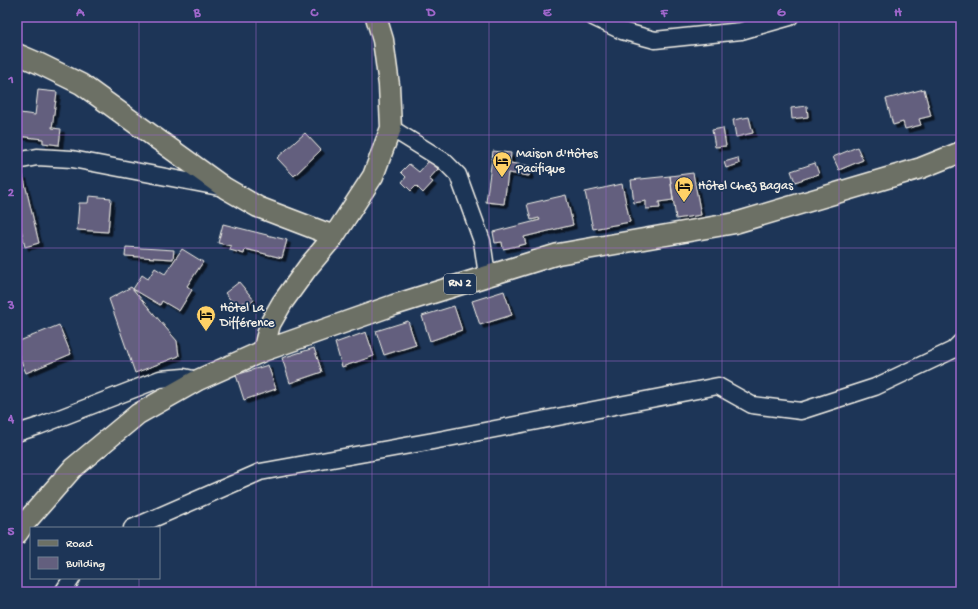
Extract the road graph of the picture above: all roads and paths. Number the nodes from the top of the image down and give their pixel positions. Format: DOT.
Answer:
graph roads {
  1 [pos="376,17"];
  2 [pos="593,17"];
  3 [pos="790,17"];
  4 [pos="17,54"];
  5 [pos="391,128"];
  6 [pos="961,152"];
  7 [pos="17,161"];
  8 [pos="225,188"];
  9 [pos="334,236"];
  10 [pos="487,276"];
  11 [pos="961,342"];
  12 [pos="263,351"];
  13 [pos="198,380"];
  14 [pos="17,433"];
  15 [pos="134,527"];
  16 [pos="17,534"];
  17 [pos="71,579"];
  18 [pos="63,592"];
  1 -- 5 [label="main road"];
  2 -- 3 [label="street"];
  4 -- 8 [label="main road"];
  5 -- 9 [label="main road"];
  5 -- 10 [label="street"];
  6 -- 10 [label="main road, RN 2"];
  7 -- 8 [label="street"];
  8 -- 9 [label="main road"];
  9 -- 12 [label="main road"];
  10 -- 12 [label="main road, RN 2"];
  11 -- 15 [label="street"];
  12 -- 13 [label="main road, RN 2"];
  13 -- 14 [label="street"];
  13 -- 16 [label="main road, RN 2"];
  17 -- 18 [label="street"];
}
